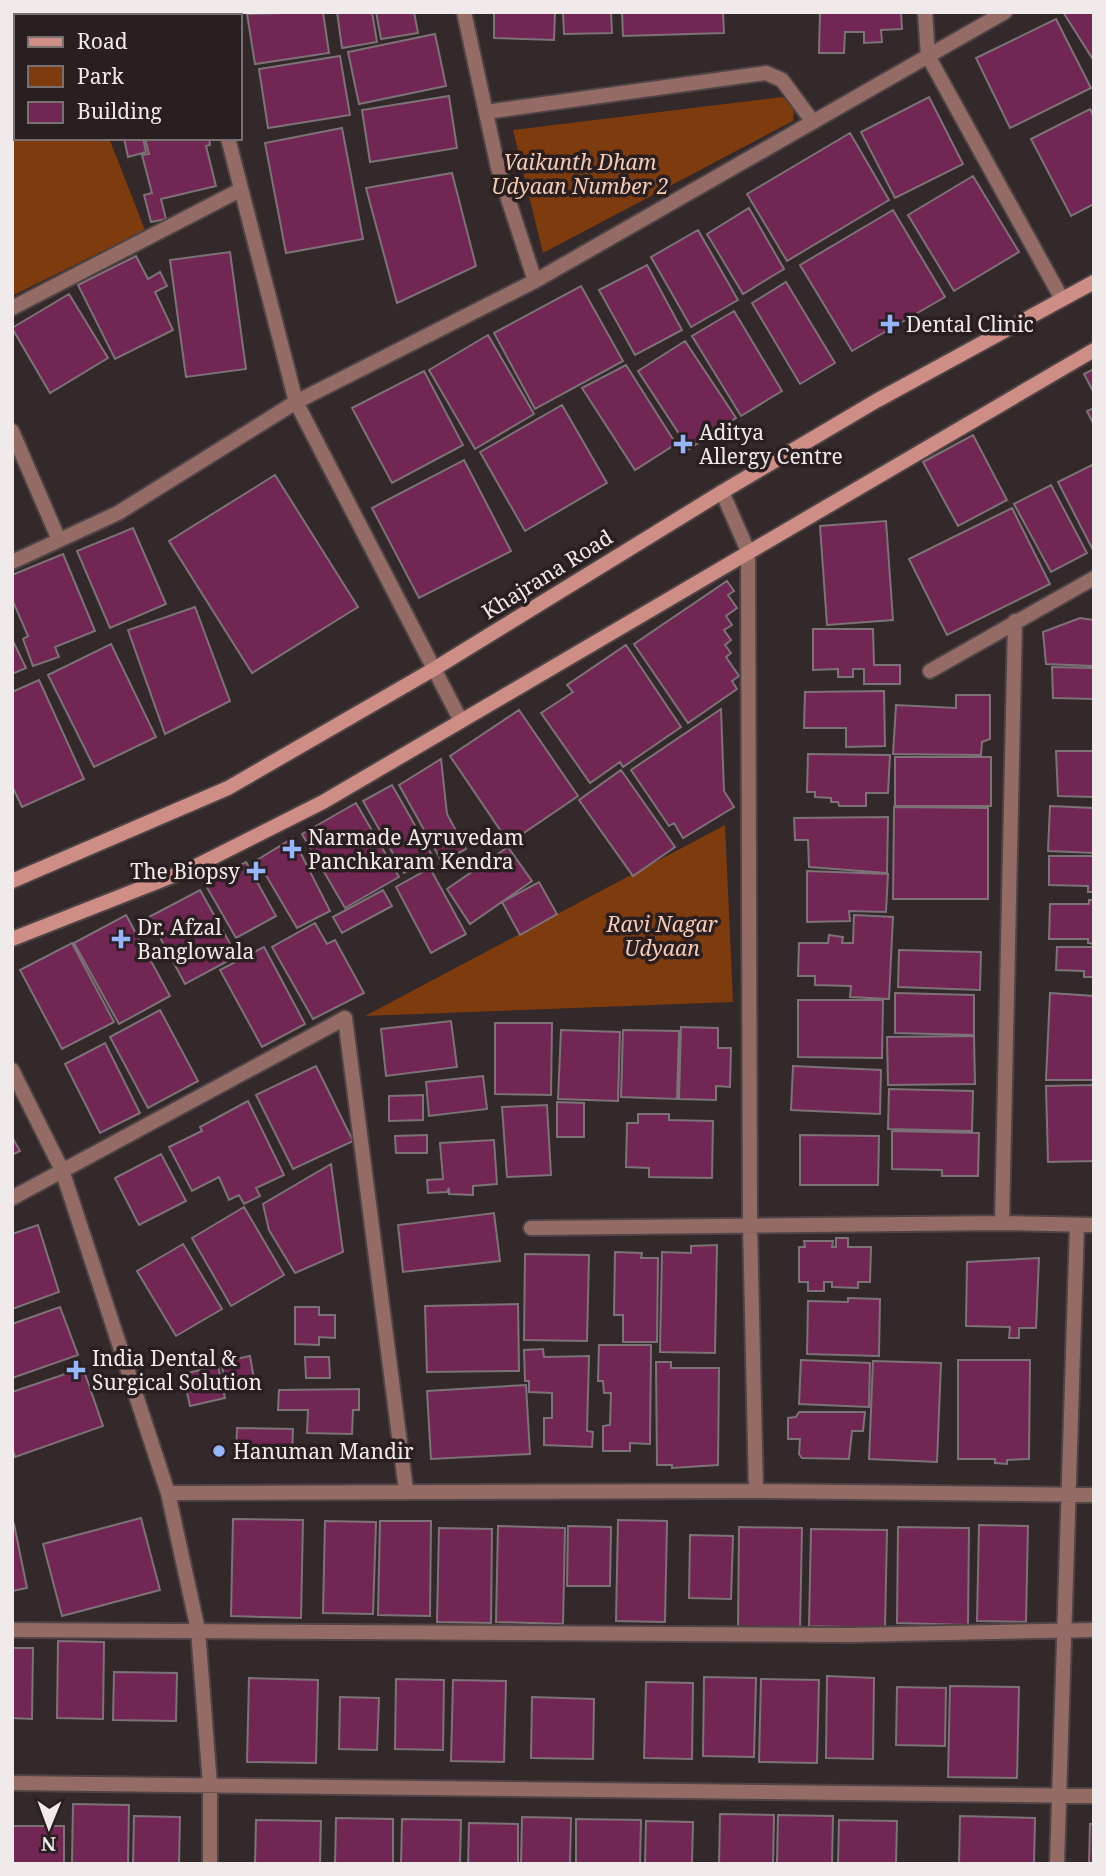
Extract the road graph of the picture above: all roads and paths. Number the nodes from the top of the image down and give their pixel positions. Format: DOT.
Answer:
graph roads {
  1 [pos="464,12"];
  2 [pos="925,12"];
  3 [pos="1005,12"];
  4 [pos="928,56"];
  5 [pos="486,112"];
  6 [pos="813,122"];
  7 [pos="228,140"];
  8 [pos="240,190"];
  9 [pos="536,281"];
  10 [pos="1094,282"];
  11 [pos="1062,299"];
  12 [pos="12,308"];
  13 [pos="1094,350"];
  14 [pos="296,402"];
  15 [pos="12,431"];
  16 [pos="722,492"];
  17 [pos="58,540"];
  18 [pos="748,551"];
  19 [pos="12,562"];
  20 [pos="1094,578"];
  21 [pos="1015,621"];
  22 [pos="434,669"];
  23 [pos="930,671"];
  24 [pos="461,721"];
  25 [pos="12,881"];
  26 [pos="12,939"];
  27 [pos="12,1070"];
  28 [pos="62,1170"];
  29 [pos="12,1198"];
  30 [pos="1002,1223"];
  31 [pos="750,1224"];
  32 [pos="1077,1225"];
  33 [pos="1094,1225"];
  34 [pos="531,1228"];
  35 [pos="406,1490"];
  36 [pos="756,1491"];
  37 [pos="168,1493"];
  38 [pos="1068,1495"];
  39 [pos="1094,1495"];
  40 [pos="12,1630"];
  41 [pos="198,1630"];
  42 [pos="1063,1630"];
  43 [pos="1094,1630"];
  44 [pos="12,1783"];
  45 [pos="210,1785"];
  46 [pos="1058,1793"];
  47 [pos="1094,1796"];
  48 [pos="210,1864"];
  49 [pos="1057,1864"];
  1 -- 5 [label="street"];
  2 -- 4 [label="street"];
  3 -- 4 [label="street"];
  4 -- 6 [label="street"];
  4 -- 11 [label="street"];
  5 -- 6 [label="street"];
  5 -- 9 [label="street"];
  6 -- 9 [label="street"];
  7 -- 8 [label="street"];
  8 -- 12 [label="street"];
  8 -- 14 [label="street"];
  9 -- 14 [label="street"];
  10 -- 11 [label="main road, Khajrana Road"];
  11 -- 16 [label="main road, Khajrana Road"];
  13 -- 18 [label="main road"];
  14 -- 17 [label="street"];
  14 -- 22 [label="street"];
  15 -- 17 [label="street"];
  16 -- 18 [label="street"];
  16 -- 22 [label="main road, Khajrana Road"];
  17 -- 19 [label="street"];
  18 -- 24 [label="main road"];
  18 -- 31 [label="street"];
  20 -- 21 [label="street"];
  21 -- 23 [label="street"];
  21 -- 30 [label="street"];
  22 -- 24 [label="street"];
  22 -- 25 [label="main road, Khajrana Road"];
  24 -- 26 [label="main road"];
  27 -- 28 [label="street"];
  28 -- 29 [label="street"];
  28 -- 35 [label="street"];
  28 -- 37 [label="street"];
  30 -- 31 [label="street"];
  30 -- 32 [label="street"];
  31 -- 34 [label="street"];
  31 -- 36 [label="street"];
  32 -- 33 [label="street"];
  32 -- 38 [label="street"];
  35 -- 36 [label="street"];
  35 -- 37 [label="street"];
  36 -- 38 [label="street"];
  37 -- 41 [label="street"];
  38 -- 39 [label="street"];
  38 -- 42 [label="street"];
  40 -- 41 [label="street"];
  41 -- 42 [label="street"];
  41 -- 45 [label="street"];
  42 -- 43 [label="street"];
  42 -- 46 [label="street"];
  44 -- 45 [label="street"];
  45 -- 46 [label="street"];
  45 -- 48 [label="street"];
  46 -- 47 [label="street"];
  46 -- 49 [label="street"];
}
